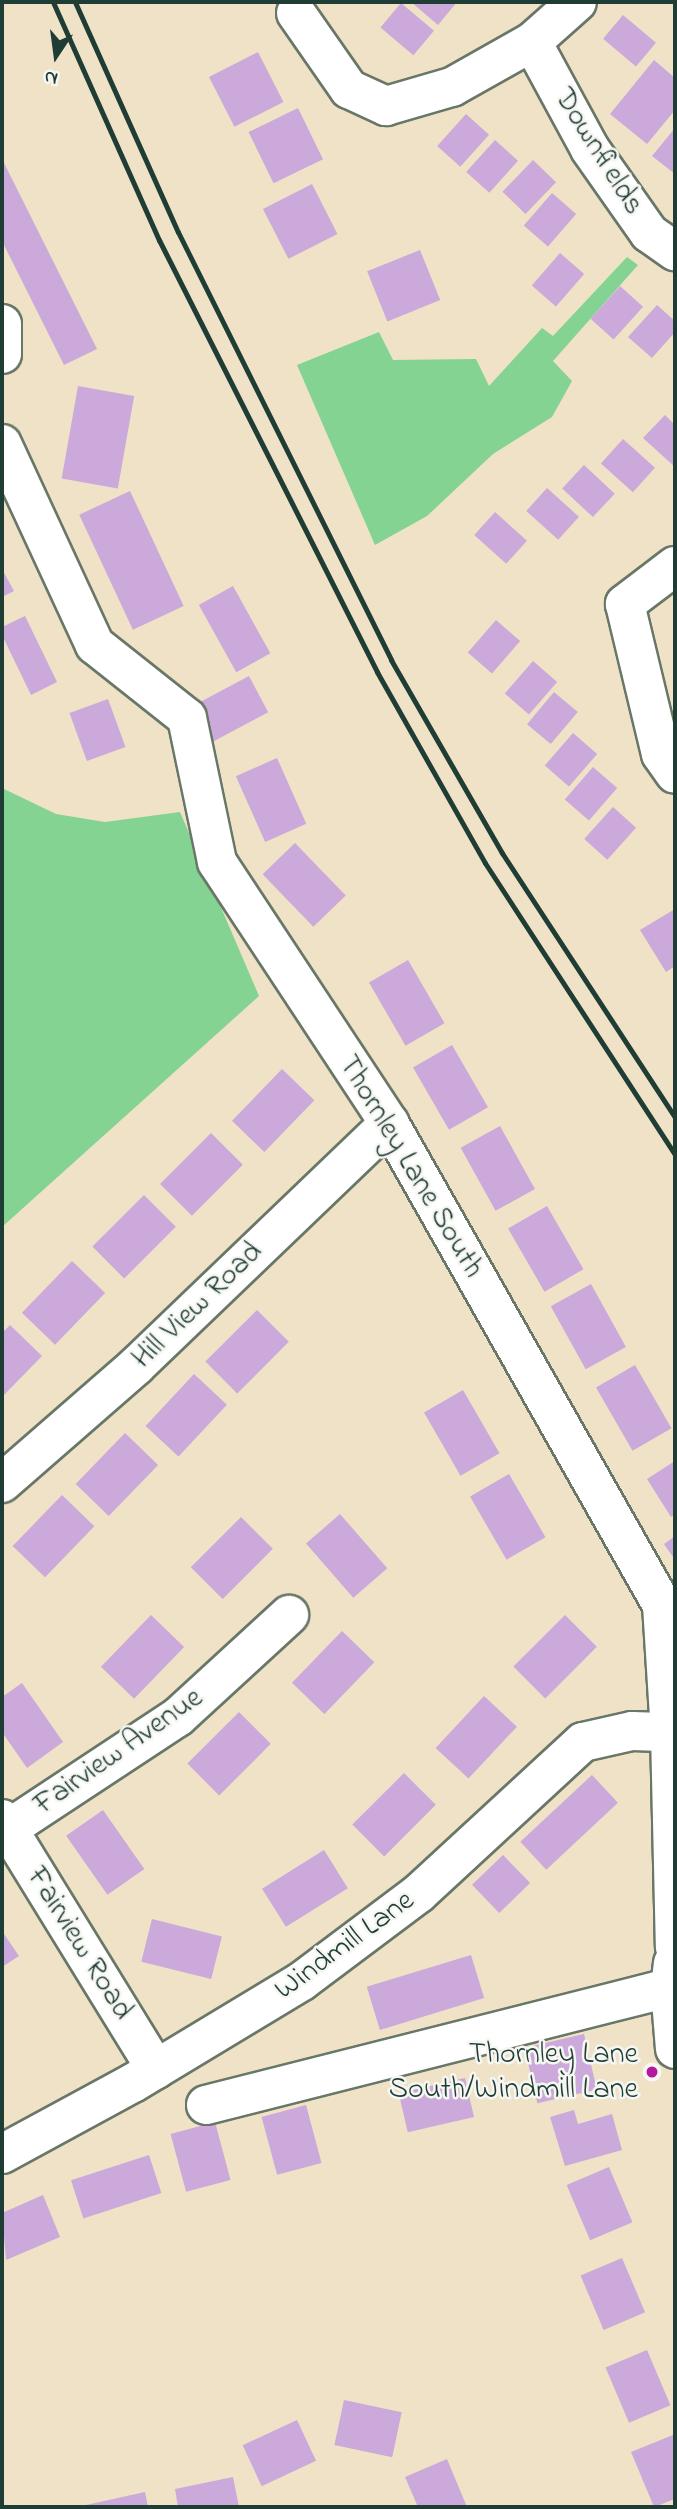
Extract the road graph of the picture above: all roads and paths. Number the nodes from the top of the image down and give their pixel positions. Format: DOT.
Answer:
graph roads {
  1 [pos="577,2"];
  2 [pos="296,13"];
  3 [pos="532,42"];
  4 [pos="675,251"];
  5 [pos="2,324"];
  6 [pos="2,354"];
  7 [pos="2,444"];
  8 [pos="675,566"];
  9 [pos="675,774"];
  10 [pos="388,1123"];
  11 [pos="2,1483"];
  12 [pos="289,1615"];
  13 [pos="670,1732"];
  14 [pos="5,1824"];
  15 [pos="675,1949"];
  16 [pos="670,1988"];
  17 [pos="675,2049"];
  18 [pos="156,2069"];
  19 [pos="206,2105"];
  20 [pos="2,2154"];
  1 -- 3 [label="street"];
  2 -- 3 [label="street"];
  3 -- 4 [label="street, Downfields"];
  5 -- 6 [label="street"];
  7 -- 10 [label="street, Thornley Lane South"];
  8 -- 9 [label="street"];
  10 -- 11 [label="street, Hill View Road"];
  10 -- 13 [label="street, Thornley Lane South"];
  12 -- 14 [label="street, Fairview Avenue"];
  13 -- 15 [label="street, Thornley Lane South"];
  13 -- 18 [label="street, Windmill Lane"];
  14 -- 18 [label="street, Fairview Road"];
  15 -- 16 [label="street, Thornley Lane South"];
  16 -- 17 [label="street, Thornley Lane South"];
  16 -- 19 [label="street"];
  18 -- 20 [label="street, Windmill Lane"];
}
